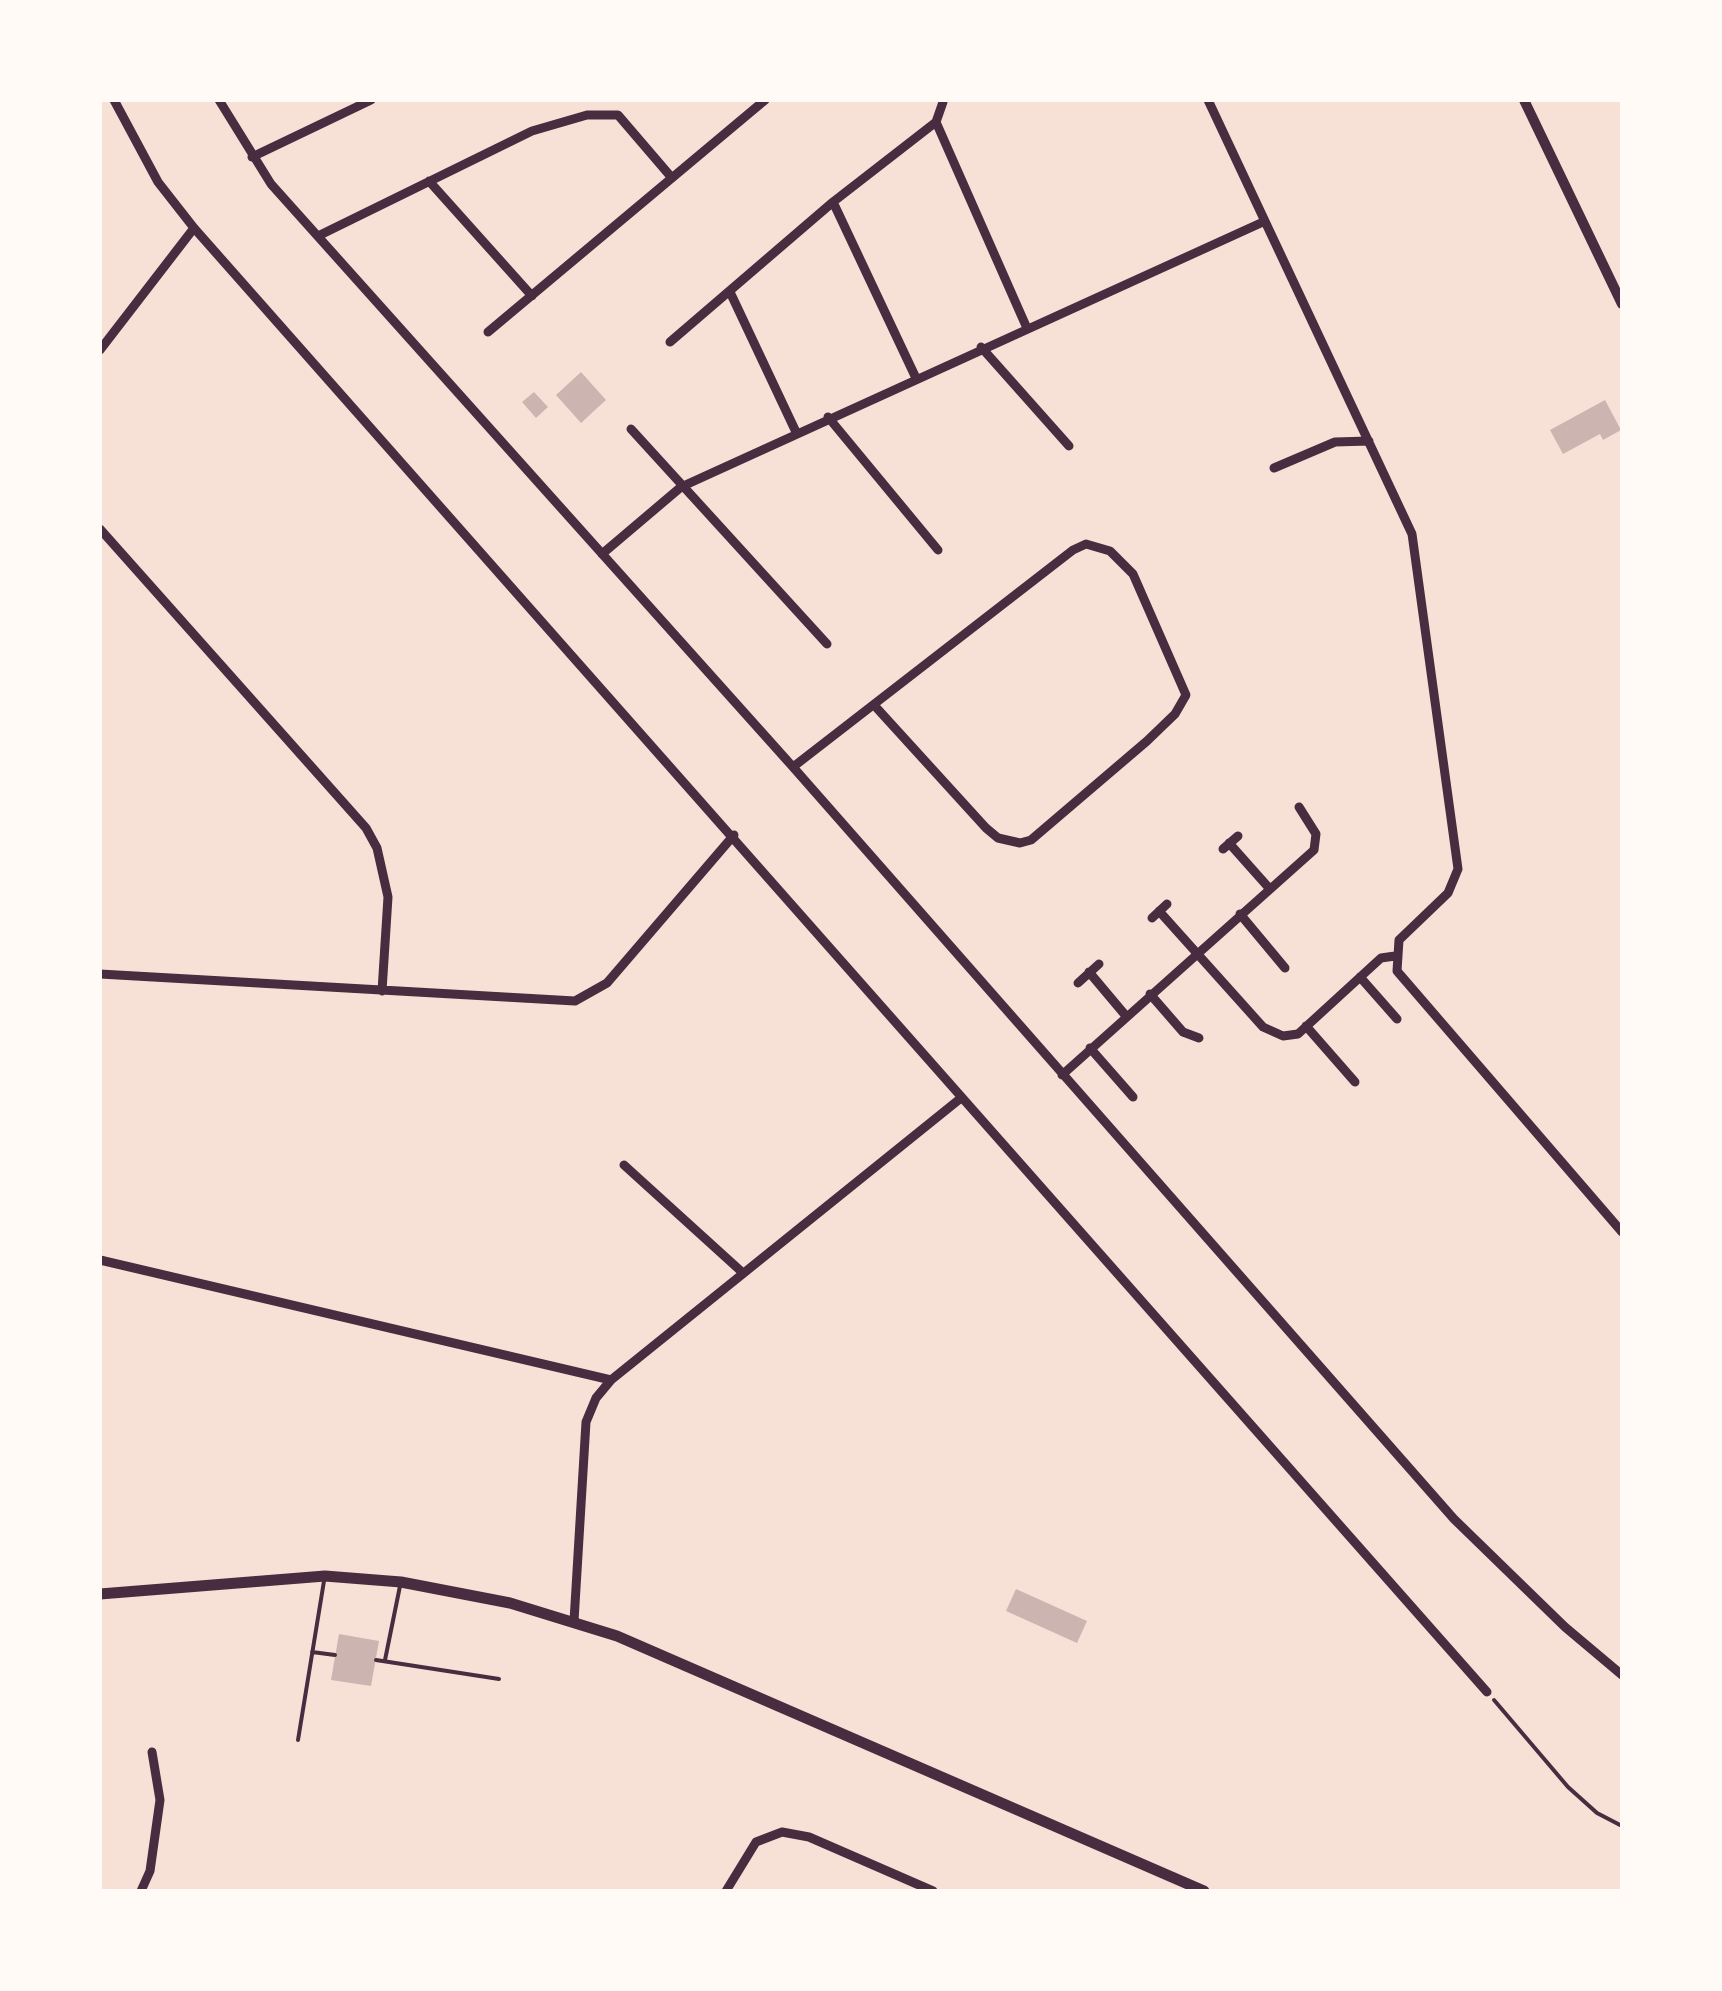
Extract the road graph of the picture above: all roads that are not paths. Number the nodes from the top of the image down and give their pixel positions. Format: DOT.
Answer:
graph roads {
  1 [pos="114,100"];
  2 [pos="220,100"];
  3 [pos="371,100"];
  4 [pos="765,100"];
  5 [pos="1208,100"];
  6 [pos="1524,100"];
  7 [pos="944,102"];
  8 [pos="356,103"];
  9 [pos="936,122"];
  10 [pos="252,157"];
  11 [pos="672,178"];
  12 [pos="429,180"];
  13 [pos="834,202"];
  14 [pos="1263,222"];
  15 [pos="194,228"];
  16 [pos="318,236"];
  17 [pos="730,292"];
  18 [pos="532,296"];
  19 [pos="1622,304"];
  20 [pos="1026,326"];
  21 [pos="488,332"];
  22 [pos="670,342"];
  23 [pos="981,347"];
  24 [pos="100,350"];
  25 [pos="915,376"];
  26 [pos="828,417"];
  27 [pos="631,428"];
  28 [pos="796,432"];
  29 [pos="1369,441"];
  30 [pos="1070,446"];
  31 [pos="1274,468"];
  32 [pos="681,487"];
  33 [pos="100,528"];
  34 [pos="938,550"];
  35 [pos="602,554"];
  36 [pos="827,644"];
  37 [pos="874,705"];
  38 [pos="793,767"];
  39 [pos="1300,807"];
  40 [pos="734,836"];
  41 [pos="1238,836"];
  42 [pos="1269,888"];
  43 [pos="1160,911"];
  44 [pos="1240,914"];
  45 [pos="1196,952"];
  46 [pos="1395,956"];
  47 [pos="1099,964"];
  48 [pos="1286,968"];
  49 [pos="1089,972"];
  50 [pos="100,974"];
  51 [pos="1360,977"];
  52 [pos="1078,983"];
  53 [pos="382,991"];
  54 [pos="1150,994"];
  55 [pos="1126,1016"];
  56 [pos="1397,1019"];
  57 [pos="1306,1026"];
  58 [pos="1198,1038"];
  59 [pos="1090,1048"];
  60 [pos="1062,1074"];
  61 [pos="1355,1082"];
  62 [pos="1134,1097"];
  63 [pos="961,1098"];
  64 [pos="624,1165"];
  65 [pos="1622,1232"];
  66 [pos="100,1260"];
  67 [pos="743,1273"];
  68 [pos="611,1380"];
  69 [pos="325,1576"];
  70 [pos="402,1582"];
  71 [pos="100,1594"];
  72 [pos="574,1621"];
  73 [pos="312,1652"];
  74 [pos="335,1655"];
  75 [pos="376,1660"];
  76 [pos="384,1662"];
  77 [pos="1622,1675"];
  78 [pos="499,1679"];
  79 [pos="1488,1692"];
  80 [pos="298,1740"];
  81 [pos="152,1752"];
  82 [pos="141,1891"];
  83 [pos="726,1891"];
  84 [pos="933,1891"];
  85 [pos="1204,1891"];
  1 -- 15 [label="street"];
  2 -- 10 [label="street"];
  3 -- 8 [label="street"];
  4 -- 11 [label="street"];
  5 -- 14 [label="street"];
  6 -- 19 [label="street"];
  7 -- 9 [label="street"];
  8 -- 10 [label="street"];
  9 -- 13 [label="street"];
  9 -- 20 [label="street"];
  10 -- 16 [label="street"];
  11 -- 12 [label="street"];
  11 -- 18 [label="street"];
  12 -- 16 [label="street"];
  12 -- 18 [label="street"];
  13 -- 17 [label="street"];
  13 -- 25 [label="street"];
  14 -- 20 [label="street"];
  14 -- 29 [label="street"];
  15 -- 24 [label="street"];
  15 -- 40 [label="street"];
  16 -- 35 [label="street"];
  17 -- 22 [label="street"];
  17 -- 28 [label="street"];
  18 -- 21 [label="street"];
  20 -- 23 [label="street"];
  23 -- 25 [label="street"];
  23 -- 30 [label="street"];
  25 -- 26 [label="street"];
  26 -- 28 [label="street"];
  26 -- 34 [label="street"];
  27 -- 32 [label="street"];
  28 -- 32 [label="street"];
  29 -- 31 [label="street"];
  29 -- 46 [label="street"];
  32 -- 35 [label="street"];
  32 -- 36 [label="street"];
  33 -- 53 [label="street"];
  35 -- 38 [label="street"];
  37 -- 37 [label="street"];
  37 -- 38 [label="street"];
  38 -- 60 [label="street"];
  39 -- 42 [label="street"];
  40 -- 53 [label="street"];
  40 -- 63 [label="street"];
  41 -- 42 [label="street"];
  42 -- 44 [label="street"];
  43 -- 45 [label="street"];
  44 -- 45 [label="street"];
  44 -- 48 [label="street"];
  45 -- 54 [label="street"];
  45 -- 57 [label="street"];
  46 -- 51 [label="street"];
  46 -- 65 [label="street"];
  47 -- 49 [label="street"];
  49 -- 52 [label="street"];
  49 -- 55 [label="street"];
  50 -- 53 [label="street"];
  51 -- 56 [label="street"];
  51 -- 57 [label="street"];
  54 -- 55 [label="street"];
  54 -- 58 [label="street"];
  55 -- 59 [label="street"];
  57 -- 61 [label="street"];
  59 -- 60 [label="street"];
  59 -- 62 [label="street"];
  60 -- 77 [label="street"];
  63 -- 67 [label="street"];
  63 -- 79 [label="street"];
  64 -- 67 [label="street"];
  66 -- 68 [label="street"];
  67 -- 68 [label="street"];
  68 -- 72 [label="street"];
  69 -- 70 [label="main road"];
  69 -- 71 [label="main road"];
  69 -- 73 [label="lane"];
  70 -- 72 [label="main road"];
  70 -- 76 [label="lane"];
  72 -- 85 [label="main road"];
  73 -- 74 [label="lane"];
  73 -- 80 [label="lane"];
  75 -- 76 [label="lane"];
  76 -- 78 [label="lane"];
  81 -- 82 [label="street"];
  83 -- 84 [label="street"];
}
